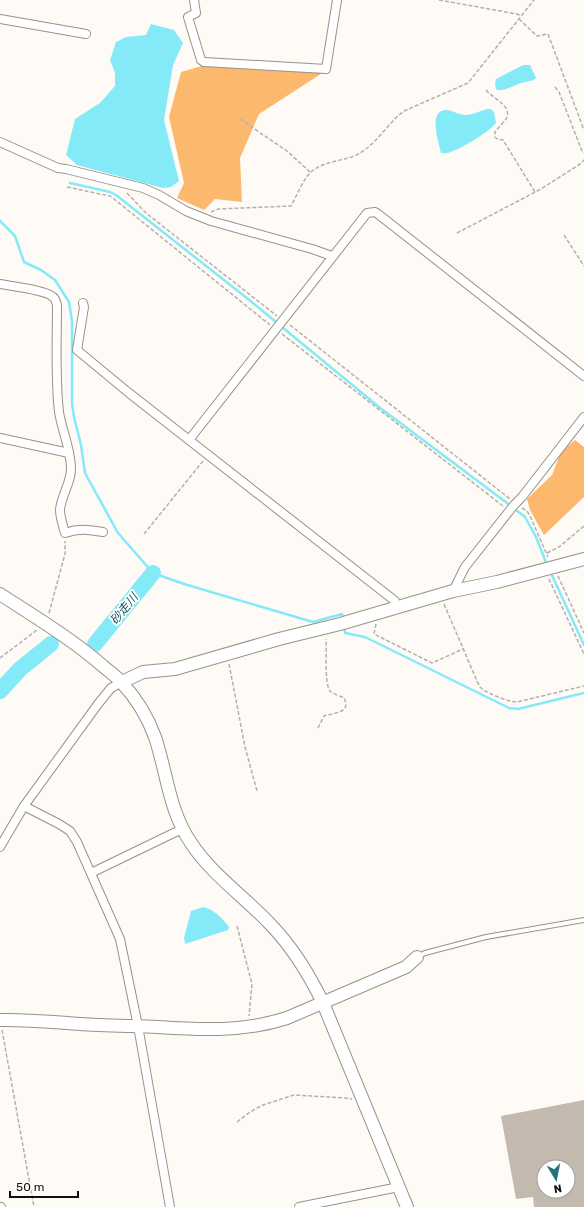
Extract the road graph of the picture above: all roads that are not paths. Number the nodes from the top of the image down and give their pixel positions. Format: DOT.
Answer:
graph roads {
  1 [pos="194,0"];
  2 [pos="336,0"];
  3 [pos="0,19"];
  4 [pos="86,34"];
  5 [pos="0,142"];
  6 [pos="332,256"];
  7 [pos="0,284"];
  8 [pos="83,303"];
  9 [pos="584,376"];
  10 [pos="584,417"];
  11 [pos="0,438"];
  12 [pos="189,440"];
  13 [pos="69,453"];
  14 [pos="103,532"];
  15 [pos="584,559"];
  16 [pos="448,593"];
  17 [pos="0,594"];
  18 [pos="396,608"];
  19 [pos="122,682"];
  20 [pos="24,806"];
  21 [pos="182,829"];
  22 [pos="0,847"];
  23 [pos="91,874"];
  24 [pos="584,920"];
  25 [pos="417,957"];
  26 [pos="323,1003"];
  27 [pos="0,1020"];
  28 [pos="138,1026"];
  29 [pos="399,1187"];
  30 [pos="170,1207"];
  31 [pos="298,1207"];
  32 [pos="407,1207"];
  1 -- 2 [label="street"];
  3 -- 4 [label="street"];
  5 -- 6 [label="street"];
  6 -- 9 [label="street"];
  6 -- 12 [label="street"];
  7 -- 13 [label="street"];
  8 -- 12 [label="street"];
  10 -- 16 [label="street"];
  11 -- 13 [label="street"];
  12 -- 18 [label="street"];
  13 -- 14 [label="street"];
  15 -- 16 [label="street"];
  16 -- 18 [label="street"];
  17 -- 19 [label="street"];
  18 -- 19 [label="street"];
  19 -- 20 [label="street"];
  19 -- 21 [label="street"];
  20 -- 22 [label="street"];
  20 -- 23 [label="street"];
  21 -- 23 [label="street"];
  21 -- 26 [label="street"];
  23 -- 28 [label="street"];
  24 -- 25 [label="lane"];
  25 -- 26 [label="street"];
  26 -- 28 [label="street"];
  26 -- 29 [label="street"];
  27 -- 28 [label="street"];
  28 -- 30 [label="street"];
  29 -- 31 [label="street"];
  29 -- 32 [label="street"];
}
